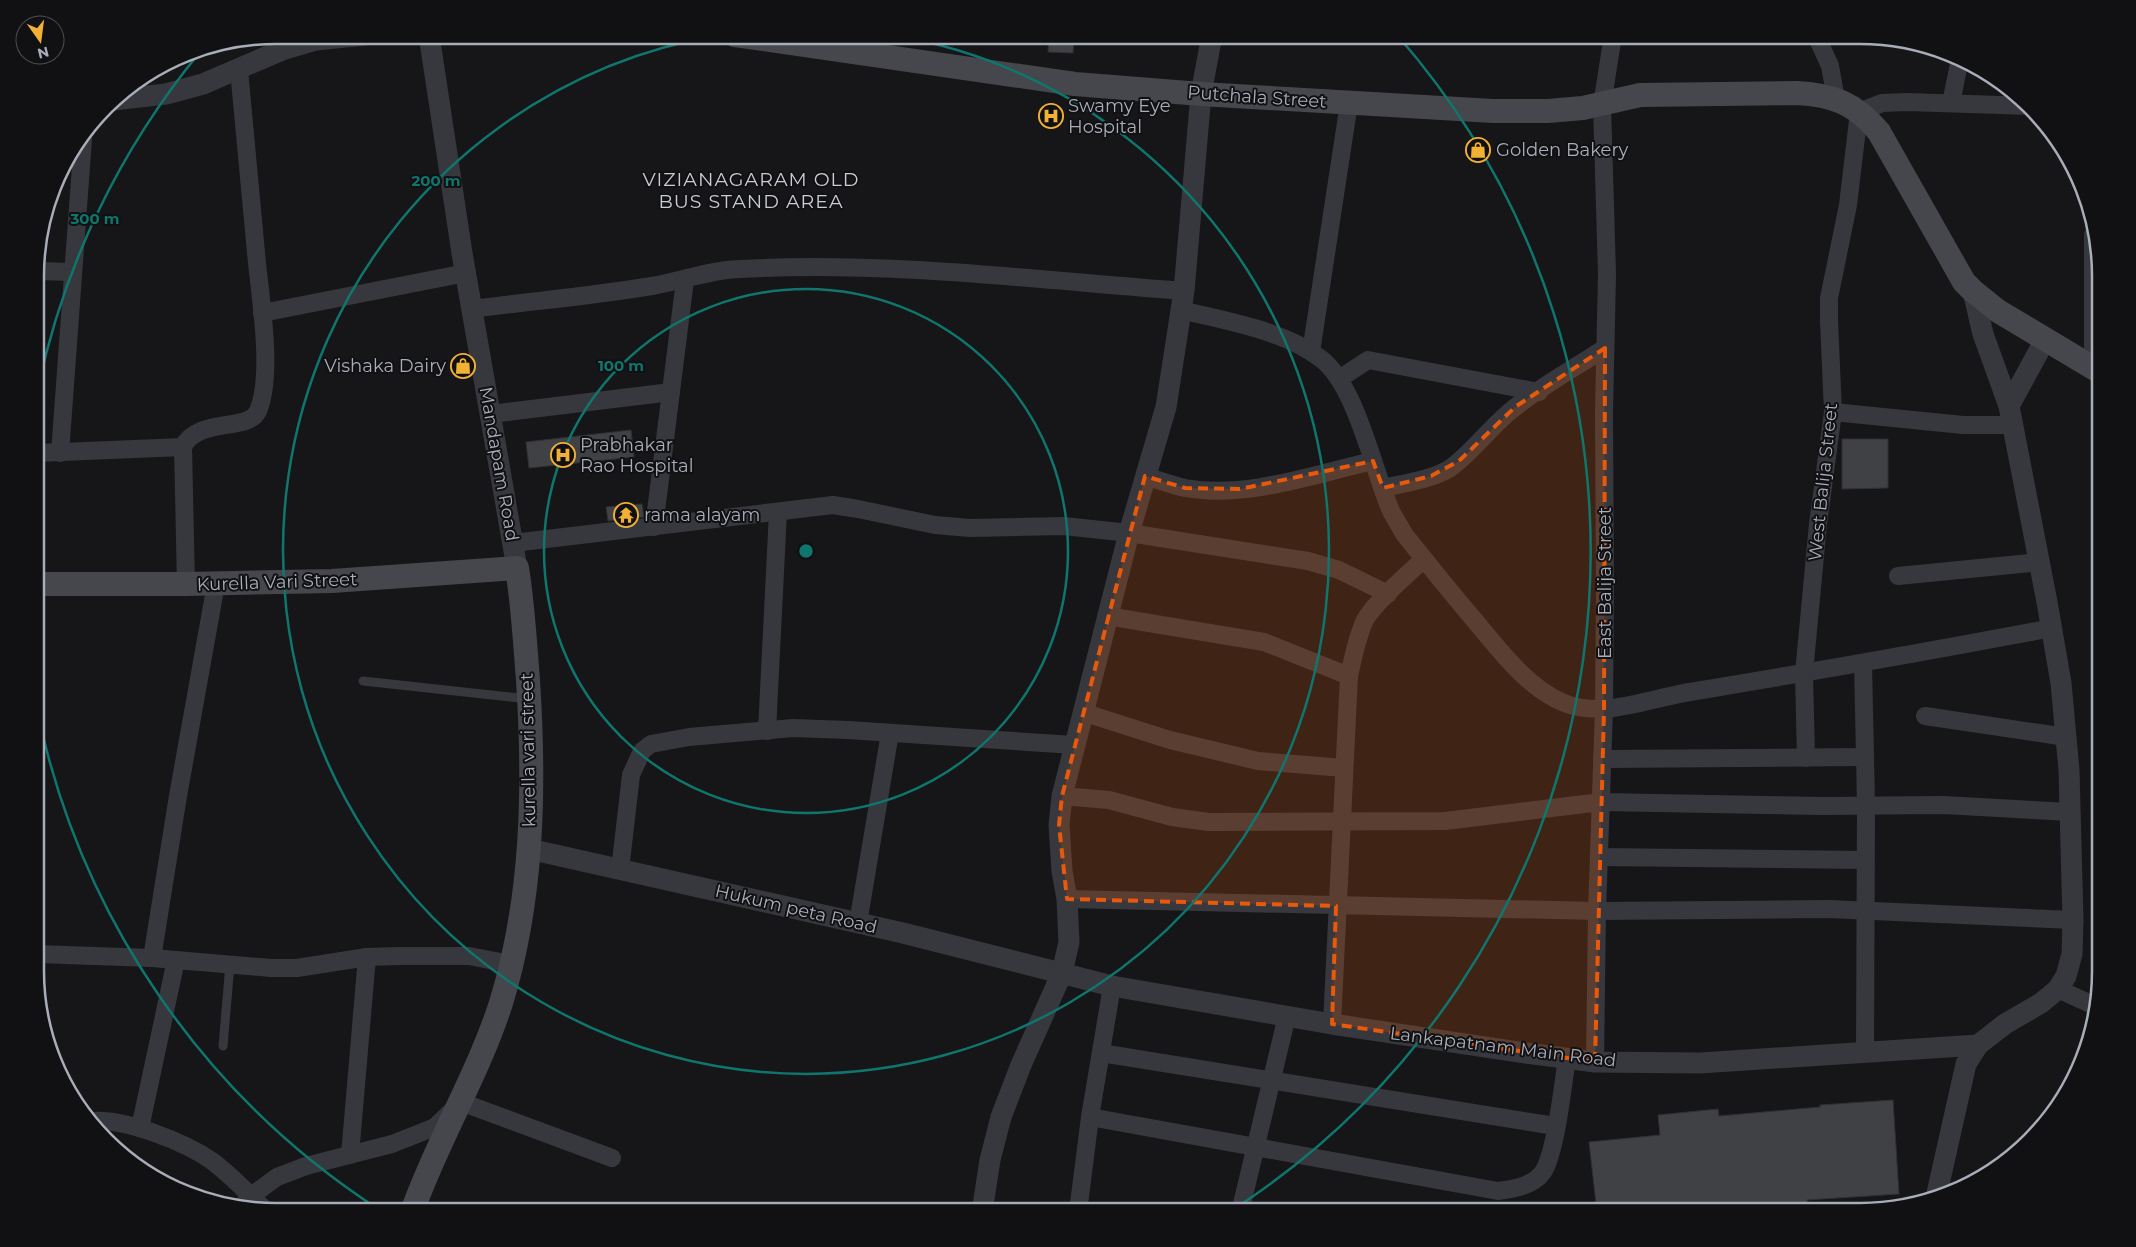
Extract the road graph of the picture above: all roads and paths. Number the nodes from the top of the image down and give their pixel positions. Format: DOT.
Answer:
graph roads {
  1 [pos="297,44"];
  2 [pos="431,44"];
  3 [pos="802,44"];
  4 [pos="1210,44"];
  5 [pos="1612,44"];
  6 [pos="1820,44"];
  7 [pos="1959,66"];
  8 [pos="239,70"];
  9 [pos="1201,94"];
  10 [pos="126,99"];
  11 [pos="1836,99"];
  12 [pos="1349,103"];
  13 [pos="1951,103"];
  14 [pos="1602,105"];
  15 [pos="2017,105"];
  16 [pos="1860,112"];
  17 [pos="82,148"];
  18 [pos="44,271"];
  19 [pos="73,272"];
  20 [pos="466,273"];
  21 [pos="685,280"];
  22 [pos="1973,291"];
  23 [pos="1182,301"];
  24 [pos="472,309"];
  25 [pos="262,313"];
  26 [pos="2046,338"];
  27 [pos="1606,348"];
  28 [pos="1311,352"];
  29 [pos="2092,367"];
  30 [pos="1339,379"];
  31 [pos="671,392"];
  32 [pos="1539,392"];
  33 [pos="1833,412"];
  34 [pos="491,414"];
  35 [pos="2011,415"];
  36 [pos="183,447"];
  37 [pos="44,453"];
  38 [pos="60,453"];
  39 [pos="1373,460"];
  40 [pos="1145,476"];
  41 [pos="1383,488"];
  42 [pos="778,512"];
  43 [pos="654,527"];
  44 [pos="1129,533"];
  45 [pos="513,543"];
  46 [pos="1424,559"];
  47 [pos="2040,562"];
  48 [pos="517,568"];
  49 [pos="1898,576"];
  50 [pos="44,584"];
  51 [pos="186,584"];
  52 [pos="216,584"];
  53 [pos="1388,594"];
  54 [pos="1107,616"];
  55 [pos="2052,628"];
  56 [pos="1863,663"];
  57 [pos="1804,674"];
  58 [pos="1349,676"];
  59 [pos="363,681"];
  60 [pos="529,699"];
  61 [pos="1604,709"];
  62 [pos="1082,712"];
  63 [pos="1925,716"];
  64 [pos="767,731"];
  65 [pos="890,733"];
  66 [pos="2066,738"];
  67 [pos="1074,745"];
  68 [pos="1865,757"];
  69 [pos="1806,758"];
  70 [pos="1602,759"];
  71 [pos="1344,768"];
  72 [pos="1062,796"];
  73 [pos="1601,802"];
  74 [pos="1866,805"];
  75 [pos="2070,812"];
  76 [pos="1341,822"];
  77 [pos="529,849"];
  78 [pos="1599,857"];
  79 [pos="1865,860"];
  80 [pos="620,870"];
  81 [pos="1067,899"];
  82 [pos="1336,906"];
  83 [pos="1864,910"];
  84 [pos="1597,911"];
  85 [pos="2073,920"];
  86 [pos="858,923"];
  87 [pos="44,954"];
  88 [pos="367,957"];
  89 [pos="152,958"];
  90 [pos="176,960"];
  91 [pos="230,964"];
  92 [pos="510,964"];
  93 [pos="1062,973"];
  94 [pos="1112,986"];
  95 [pos="2058,989"];
  96 [pos="2090,1004"];
  97 [pos="1287,1016"];
  98 [pos="1332,1024"];
  99 [pos="1978,1044"];
  100 [pos="223,1046"];
  101 [pos="1865,1052"];
  102 [pos="1101,1053"];
  103 [pos="1567,1058"];
  104 [pos="1595,1062"];
  105 [pos="1272,1081"];
  106 [pos="460,1102"];
  107 [pos="1090,1117"];
  108 [pos="98,1121"];
  109 [pos="1555,1126"];
  110 [pos="140,1128"];
  111 [pos="1256,1148"];
  112 [pos="350,1154"];
  113 [pos="612,1158"];
  114 [pos="1937,1190"];
  115 [pos="245,1201"];
  116 [pos="247,1201"];
  117 [pos="415,1203"];
  118 [pos="983,1203"];
  119 [pos="1079,1203"];
  120 [pos="1242,1203"];
  1 -- 8 [label="street"];
  2 -- 20 [label="street, Mandapam Road"];
  3 -- 9 [label="main road, Putchala Street"];
  4 -- 9 [label="street"];
  5 -- 14 [label="street, East Balija Street"];
  6 -- 11 [label="street"];
  7 -- 13 [label="street"];
  8 -- 10 [label="street"];
  8 -- 25 [label="street"];
  9 -- 12 [label="main road, Putchala Street"];
  9 -- 23 [label="street"];
  11 -- 14 [label="main road, Putchala Street"];
  11 -- 16 [label="main road, Putchala Street"];
  12 -- 14 [label="main road, Putchala Street"];
  12 -- 28 [label="street"];
  13 -- 15 [label="street"];
  13 -- 16 [label="street"];
  14 -- 27 [label="street, East Balija Street"];
  16 -- 22 [label="main road, Putchala Street"];
  16 -- 33 [label="street, West Balija Street"];
  17 -- 19 [label="street"];
  18 -- 19 [label="street"];
  19 -- 38 [label="street"];
  20 -- 24 [label="street, Mandapam Road"];
  20 -- 25 [label="street"];
  21 -- 23 [label="street"];
  21 -- 24 [label="street"];
  21 -- 31 [label="street"];
  22 -- 26 [label="main road, Putchala Street"];
  22 -- 35 [label="street"];
  23 -- 28 [label="street"];
  23 -- 40 [label="street"];
  24 -- 34 [label="street, Mandapam Road"];
  25 -- 36 [label="street"];
  26 -- 29 [label="main road, Putchala Street"];
  26 -- 35 [label="street"];
  27 -- 32 [label="street"];
  27 -- 61 [label="street, East Balija Street"];
  28 -- 30 [label="street"];
  30 -- 32 [label="street"];
  30 -- 39 [label="street"];
  31 -- 34 [label="street"];
  31 -- 43 [label="street"];
  32 -- 41 [label="street"];
  33 -- 35 [label="street"];
  33 -- 57 [label="street, West Balija Street"];
  34 -- 45 [label="street, Mandapam Road"];
  35 -- 47 [label="street"];
  36 -- 38 [label="street"];
  36 -- 51 [label="street"];
  37 -- 38 [label="street"];
  39 -- 40 [label="street"];
  39 -- 41 [label="street"];
  40 -- 44 [label="street"];
  41 -- 46 [label="street"];
  42 -- 43 [label="street"];
  42 -- 44 [label="street"];
  42 -- 64 [label="street"];
  43 -- 45 [label="street"];
  44 -- 53 [label="street"];
  44 -- 54 [label="street"];
  45 -- 48 [label="street, Mandapam Road"];
  46 -- 53 [label="street"];
  46 -- 61 [label="street"];
  47 -- 49 [label="street"];
  47 -- 55 [label="street"];
  48 -- 52 [label="main road, Kurella Vari Street"];
  48 -- 60 [label="main road, kurella vari street"];
  50 -- 51 [label="main road, Kurella Vari Street"];
  51 -- 52 [label="main road, Kurella Vari Street"];
  52 -- 89 [label="street"];
  53 -- 58 [label="street"];
  54 -- 58 [label="street"];
  54 -- 62 [label="street"];
  55 -- 56 [label="street"];
  55 -- 66 [label="street"];
  56 -- 57 [label="street"];
  56 -- 68 [label="street"];
  57 -- 61 [label="street"];
  57 -- 69 [label="street, West Balija Street"];
  58 -- 71 [label="street"];
  59 -- 60 [label="lane"];
  60 -- 77 [label="main road, kurella vari street"];
  61 -- 70 [label="street, East Balija Street"];
  62 -- 67 [label="street"];
  62 -- 71 [label="street"];
  63 -- 66 [label="street"];
  64 -- 65 [label="street"];
  64 -- 80 [label="street"];
  65 -- 67 [label="street"];
  65 -- 86 [label="street"];
  66 -- 75 [label="street"];
  67 -- 72 [label="street"];
  68 -- 69 [label="street"];
  68 -- 74 [label="street"];
  69 -- 70 [label="street"];
  70 -- 73 [label="street, East Balija Street"];
  71 -- 76 [label="street"];
  72 -- 76 [label="street"];
  72 -- 81 [label="street"];
  73 -- 74 [label="street"];
  73 -- 76 [label="street"];
  73 -- 78 [label="street, East Balija Street"];
  74 -- 75 [label="street"];
  74 -- 79 [label="street"];
  75 -- 85 [label="street"];
  76 -- 82 [label="street"];
  77 -- 80 [label="street, Hukum peta Road"];
  77 -- 92 [label="main road, kurella vari street"];
  78 -- 79 [label="street"];
  78 -- 84 [label="street, East Balija Street"];
  79 -- 83 [label="street"];
  80 -- 86 [label="street, Hukum peta Road"];
  81 -- 82 [label="street"];
  81 -- 93 [label="street"];
  82 -- 84 [label="street"];
  82 -- 98 [label="street"];
  83 -- 84 [label="street"];
  83 -- 85 [label="street"];
  83 -- 101 [label="street"];
  84 -- 104 [label="street, East Balija Street"];
  85 -- 95 [label="street"];
  86 -- 93 [label="street, Hukum peta Road"];
  87 -- 89 [label="street"];
  88 -- 91 [label="street"];
  88 -- 92 [label="street"];
  88 -- 112 [label="street"];
  89 -- 90 [label="street"];
  90 -- 91 [label="street"];
  90 -- 110 [label="street"];
  91 -- 100 [label="lane"];
  92 -- 106 [label="main road, kurella vari street"];
  93 -- 94 [label="street, Lankapatnam Main Road"];
  93 -- 118 [label="street"];
  94 -- 97 [label="street, Lankapatnam Main Road"];
  94 -- 102 [label="street"];
  95 -- 96 [label="street"];
  95 -- 99 [label="street"];
  97 -- 98 [label="street, Lankapatnam Main Road"];
  97 -- 105 [label="street"];
  98 -- 103 [label="street, Lankapatnam Main Road"];
  99 -- 101 [label="street, Lankapatnam Main Road"];
  99 -- 114 [label="street"];
  101 -- 104 [label="street, Lankapatnam Main Road"];
  102 -- 105 [label="street"];
  102 -- 107 [label="street"];
  103 -- 104 [label="street, Lankapatnam Main Road"];
  103 -- 109 [label="street"];
  105 -- 109 [label="street"];
  105 -- 111 [label="street"];
  106 -- 112 [label="street"];
  106 -- 113 [label="street"];
  106 -- 117 [label="main road, kurella vari street"];
  107 -- 111 [label="street"];
  107 -- 119 [label="street"];
  108 -- 110 [label="street"];
  109 -- 111 [label="street"];
  110 -- 115 [label="street"];
  111 -- 120 [label="street"];
  112 -- 116 [label="street"];
}
